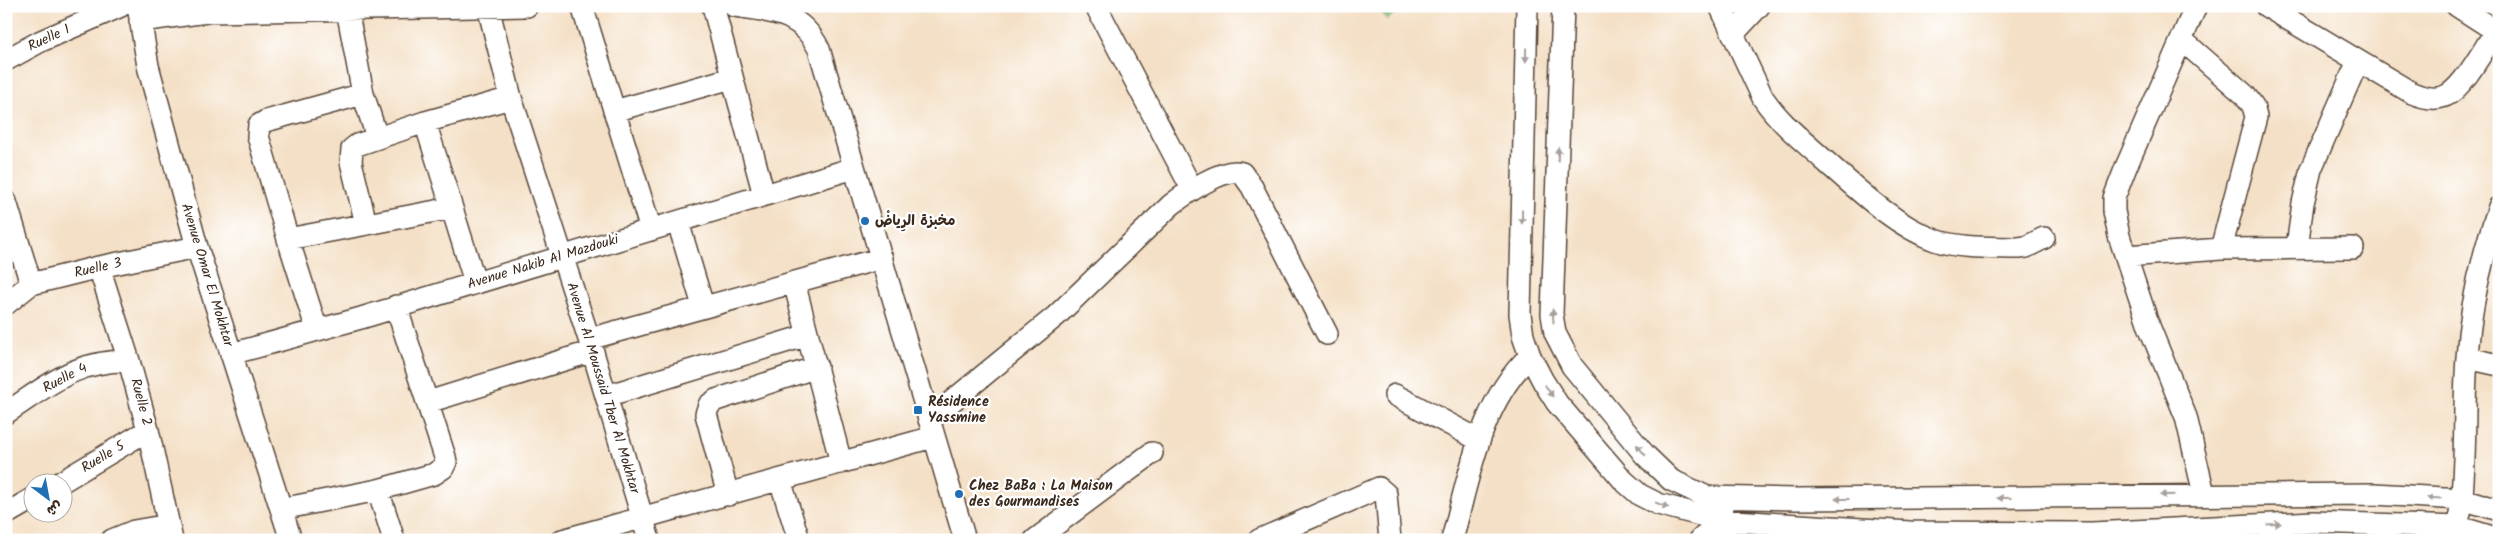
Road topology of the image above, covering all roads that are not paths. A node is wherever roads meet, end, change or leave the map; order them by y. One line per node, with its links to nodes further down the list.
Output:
1 (121, 6): 22 (street, Ruelle 1)
2 (528, 6): 14 (street)
3 (582, 6): 27 (street)
4 (712, 6): 24 (street)
5 (734, 6): 17 (street)
6 (1096, 6): 31 (street)
7 (1527, 6): 60 (street, one-way to 60)
8 (1563, 6): 79 (street, one-way to 8)
9 (1720, 6): 20 (street)
10 (1759, 6): 20 (street)
11 (2196, 6): 21 (street)
12 (2266, 6): 23 (street)
13 (2457, 6): 19 (street)
14 (477, 7): 16 (street); 26 (street, Avenue Al Moussaid Tber Al Mokhtar)
15 (207, 9): 16 (street); 18 (street)
16 (347, 9): 25 (street)
17 (780, 9): 30 (street)
18 (139, 14): 42 (street, Avenue Omar El Mokhtar)
19 (2497, 32): 23 (street)
20 (1733, 34): 39 (street)
21 (2182, 40): 44 (street); 45 (street)
22 (6, 60)
23 (2358, 62): 41 (street)
24 (732, 78): 27 (street); 32 (street)
25 (363, 94): 29 (street); 40 (street)
26 (511, 98): 28 (street); 46 (street, Avenue Al Moussaid Tber Al Mokhtar)
27 (614, 111): 38 (street)
28 (425, 122): 29 (street); 35 (street)
29 (377, 137): 37 (street)
30 (854, 168): 32 (street, Avenue Nakib Al Mazdouki); 47 (street)
31 (1192, 189): 56 (street); 69 (street)
32 (764, 195): 36 (street, Avenue Nakib Al Mazdouki)
33 (6, 202): 51 (street)
34 (2499, 207): 61 (street)
35 (452, 208): 37 (street); 49 (street)
36 (678, 222): 38 (street, Avenue Nakib Al Mazdouki); 54 (street)
37 (366, 224): 40 (street)
38 (651, 230): 46 (street, Avenue Nakib Al Mazdouki)
39 (2044, 238)
40 (288, 239): 55 (street)
41 (2297, 246): 43 (street); 44 (street)
42 (197, 247): 48 (street, Ruelle 3); 59 (street, Avenue Omar El Mokhtar)
43 (2353, 248)
44 (2221, 249): 45 (street)
45 (2126, 256): 77 (street)
46 (563, 257): 49 (street, Avenue Nakib Al Mazdouki); 58 (street, Avenue Al Moussaid Tber Al Mokhtar)
47 (882, 258): 50 (street); 69 (street)
48 (99, 267): 51 (street, Ruelle 3); 62 (street, Ruelle 2)
49 (475, 282): 53 (street, Avenue Nakib Al Mazdouki)
50 (794, 282): 54 (street); 57 (street)
51 (31, 284): 52 (street, Ruelle 3)
52 (6, 304)
53 (396, 306): 55 (street, Avenue Nakib Al Mazdouki); 67 (street)
54 (704, 306): 58 (street)
55 (317, 330): 59 (street, Avenue Nakib Al Mazdouki)
56 (1328, 334)
57 (808, 335): 64 (street); 66 (street)
58 (591, 345): 66 (street, Avenue Al Moussaid Tber Al Mokhtar); 67 (street)
59 (231, 354): 82 (street, Avenue Omar El Mokhtar)
60 (1530, 356): 71 (street); 88 (street, one-way to 88)
61 (2467, 358): 63 (street); 80 (street)
62 (130, 361): 68 (street, Ruelle 4); 70 (street, Ruelle 2)
63 (2499, 365)
64 (817, 367): 73 (street); 78 (street)
65 (1395, 395): 71 (street)
66 (606, 396): 85 (street, Avenue Al Moussaid Tber Al Mokhtar)
67 (428, 402): 76 (street)
68 (6, 414)
69 (931, 429): 73 (street); 98 (street)
70 (148, 430): 74 (street, Ruelle 5); 87 (street, Ruelle 2)
71 (1479, 440): 102 (street)
72 (1152, 453): 99 (street)
73 (842, 463): 75 (street)
74 (72, 476)
75 (780, 480): 78 (street); 97 (street)
76 (378, 490): 82 (street); 94 (street)
77 (2204, 494): 79 (street, one-way to 79); 80 (street, one-way to 77)
78 (728, 495): 85 (street)
79 (1725, 498): 88 (street)
80 (2462, 499): 83 (street); 86 (street)
81 (22, 505): 84 (street)
82 (281, 509): 93 (street, Avenue Omar El Mokhtar)
83 (2499, 510)
84 (6, 514)
85 (642, 519): 95 (street); 96 (street, Avenue Al Moussaid Tber Al Mokhtar)
86 (2459, 527): 90 (street, one-way to 86); 91 (street)
87 (171, 532): 92 (street)
88 (1715, 532): 89 (street)
89 (1914, 536): 90 (street)
90 (2094, 536)
91 (2499, 539)
92 (112, 540)
93 (291, 540)
94 (394, 540)
95 (562, 540)
96 (649, 540)
97 (799, 540)
98 (965, 540)
99 (1035, 540)
100 (1259, 540): 101 (street)
101 (1390, 540)
102 (1452, 540)

